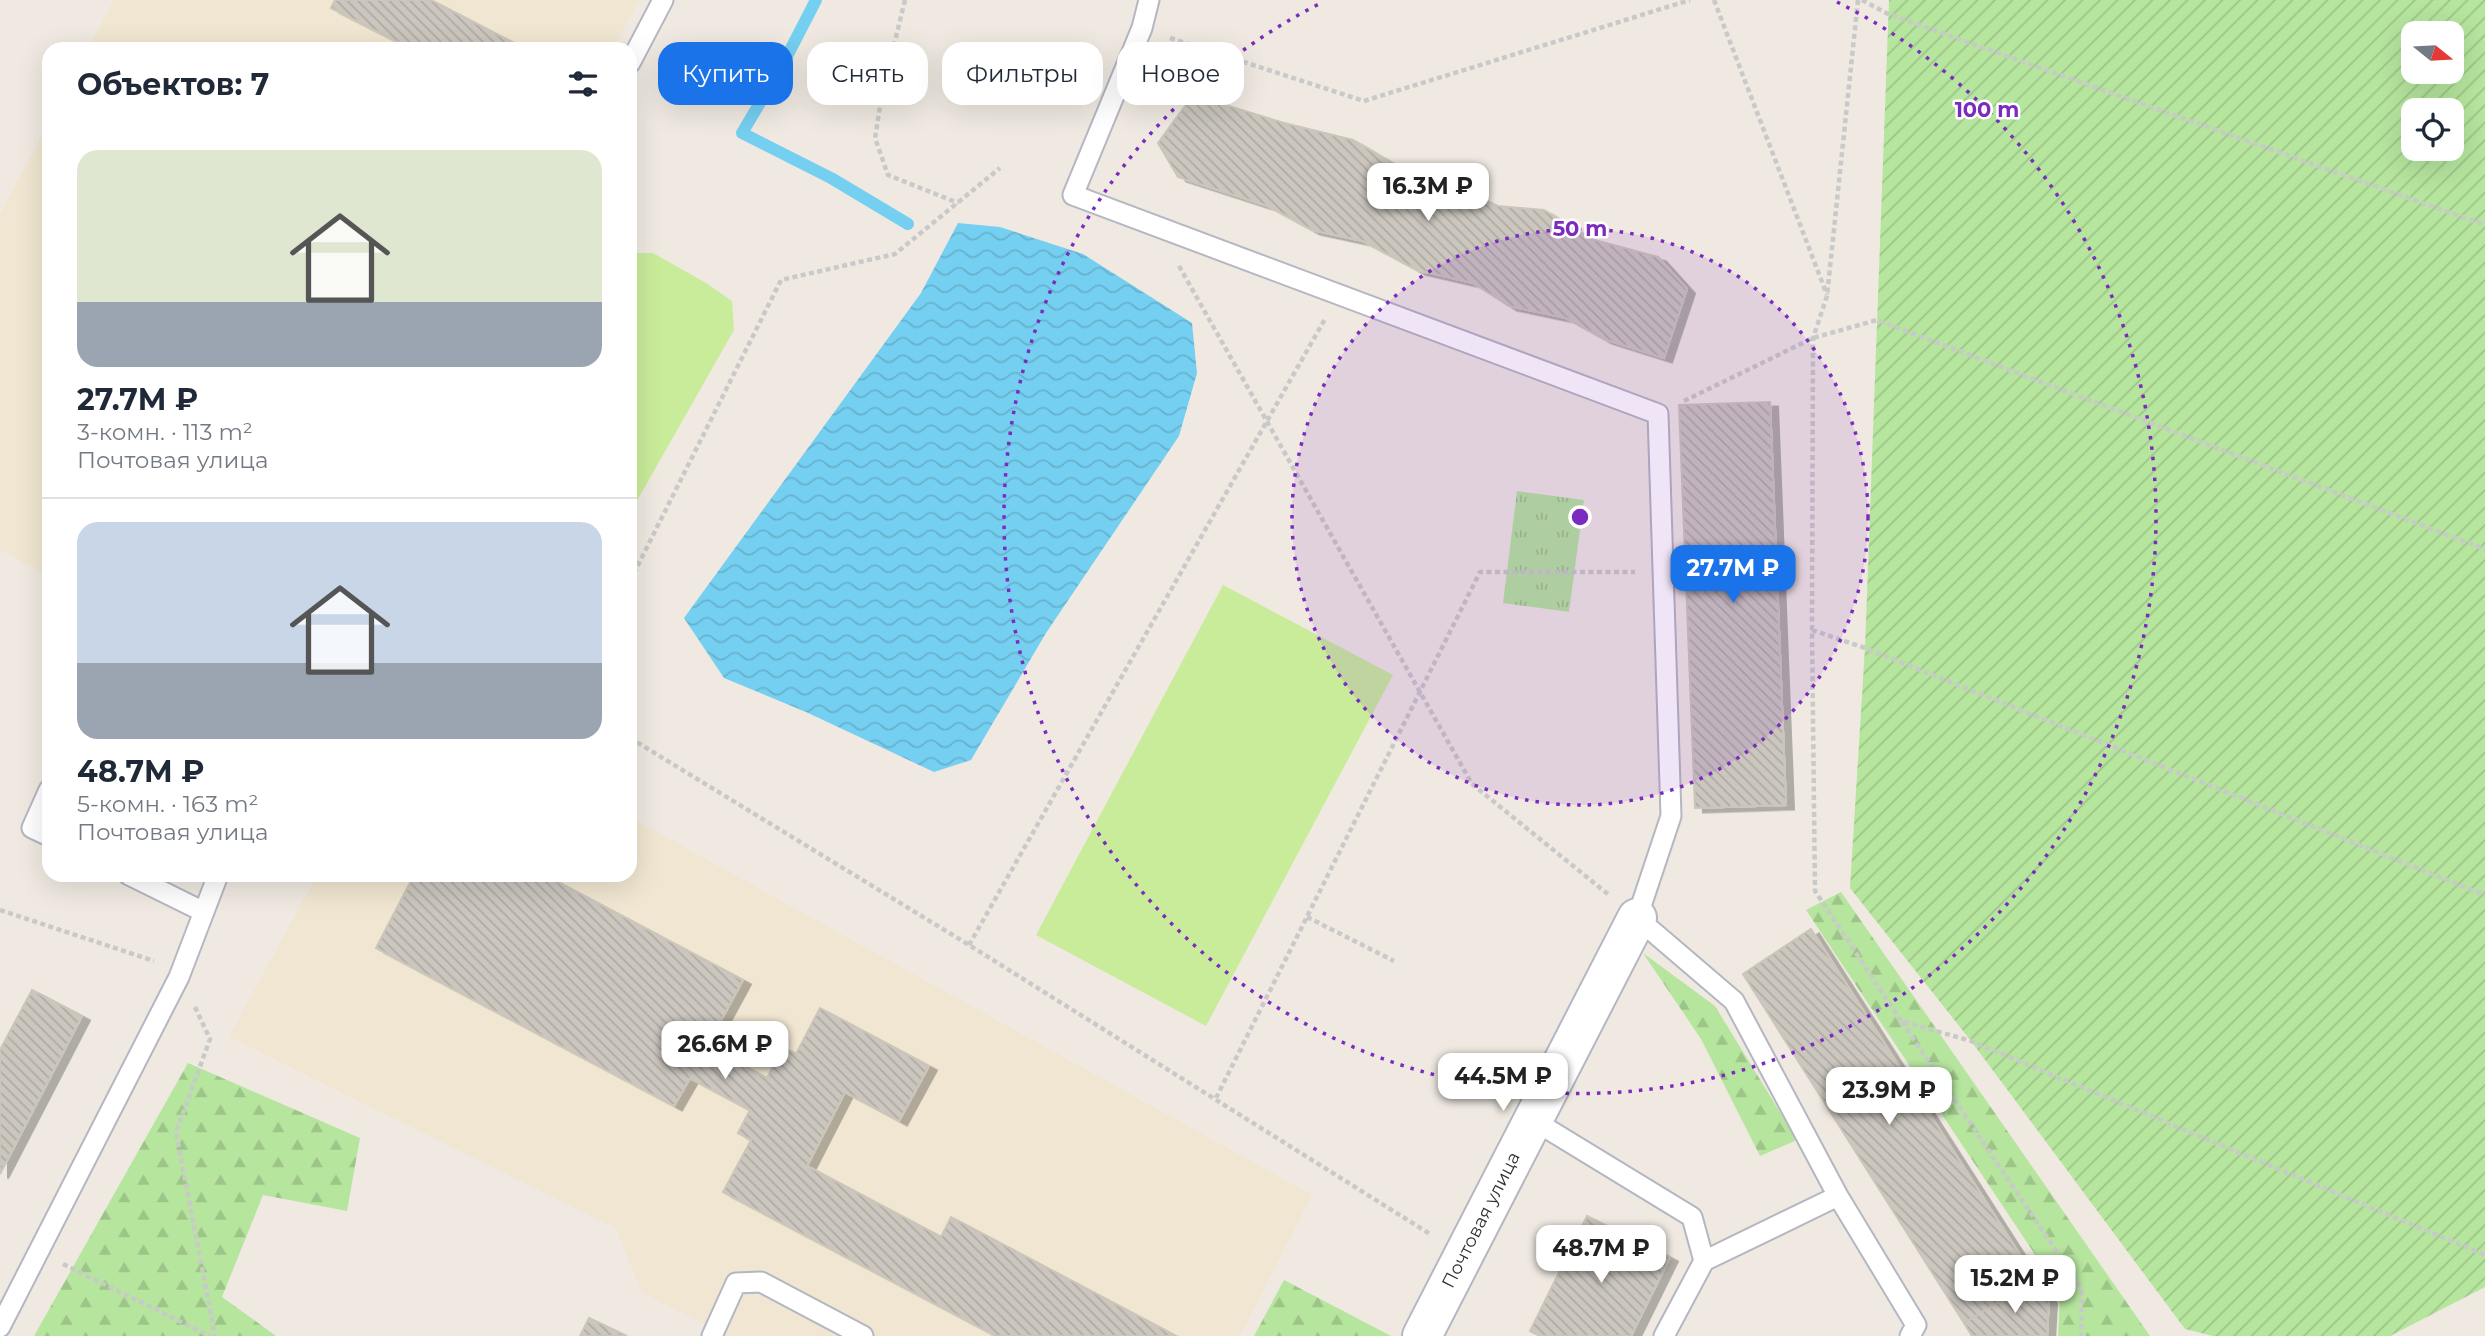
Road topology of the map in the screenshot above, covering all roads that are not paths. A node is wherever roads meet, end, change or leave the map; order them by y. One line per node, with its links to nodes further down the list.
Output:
1 (663, 0): 3 (lane)
2 (1149, 0): 9 (lane)
3 (637, 50)
4 (42, 806): 5 (lane)
5 (42, 833)
6 (143, 882): 8 (lane)
7 (215, 882): 8 (lane)
8 (204, 912): 13 (lane)
9 (1637, 918): 10 (street, Почтовая улица); 11 (lane)
10 (1533, 1120): 12 (lane); 16 (street, Почтовая улица)
11 (1838, 1196): 12 (lane); 18 (lane)
12 (1704, 1261): 17 (lane)
13 (0, 1327)
14 (712, 1336): 15 (lane)
15 (863, 1336)
16 (1422, 1336)
17 (1664, 1336)
18 (1910, 1336)

